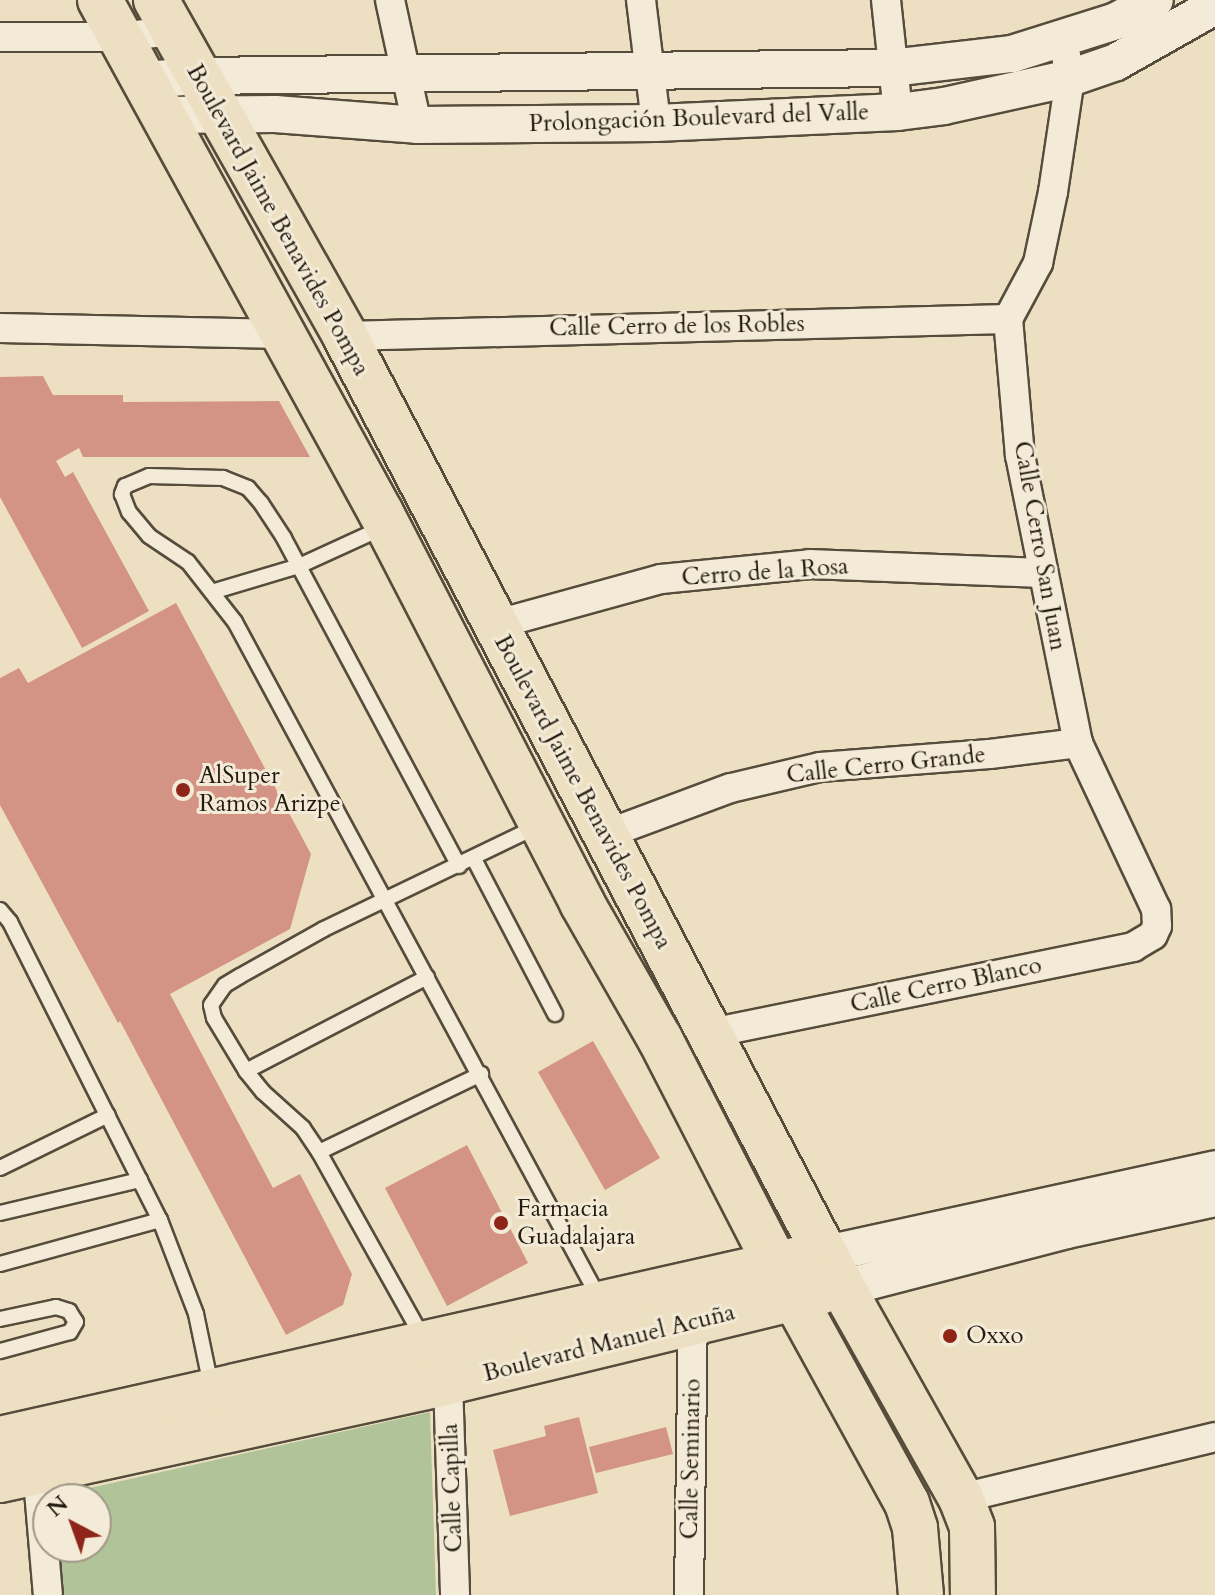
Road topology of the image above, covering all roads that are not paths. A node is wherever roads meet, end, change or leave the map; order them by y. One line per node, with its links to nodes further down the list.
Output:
1 (390, 0): 12 (street)
2 (641, 0): 11 (street)
3 (886, 0): 10 (street)
4 (1155, 0): 9 (street, Prolongación Boulevard del Valle)
5 (1210, 8): 13 (street, Prolongación Boulevard del Valle)
6 (164, 15): 7 (street); 14 (main road, Boulevard Jaime Benavides Pompa)
7 (110, 19): 8 (street); 15 (main road, Boulevard Jaime Benavides Pompa)
8 (0, 37)
9 (1063, 40): 10 (street, Prolongación Boulevard del Valle); 13 (street)
10 (891, 68): 11 (street, Prolongación Boulevard del Valle); 16 (street)
11 (650, 71): 12 (street, Prolongación Boulevard del Valle); 17 (street)
12 (409, 73): 14 (street, Prolongación Boulevard del Valle); 18 (street)
13 (1070, 78): 16 (street, Prolongación Boulevard del Valle); 19 (street)
14 (207, 94): 15 (street, Prolongación Boulevard del Valle); 18 (street, Prolongación Boulevard del Valle); 22 (main road, Boulevard Jaime Benavides Pompa)
15 (153, 98): 21 (main road, Boulevard Jaime Benavides Pompa)
16 (898, 112): 17 (street, Prolongación Boulevard del Valle)
17 (656, 123): 18 (street, Prolongación Boulevard del Valle)
18 (417, 125)
19 (1008, 319): 22 (street, Calle Cerro de los Robles); 26 (street, Calle Cerro San Juan)
20 (0, 328): 21 (street)
21 (283, 334): 24 (main road, Boulevard Jaime Benavides Pompa)
22 (345, 336): 23 (main road, Boulevard Jaime Benavides Pompa)
23 (385, 412): 24 (main road); 28 (main road, Boulevard Jaime Benavides Pompa)
24 (384, 520): 25 (lane); 29 (main road, Boulevard Jaime Benavides Pompa)
25 (299, 566): 27 (lane); 27 (lane); 34 (lane)
26 (1042, 573): 28 (street, Cerro de la Rosa); 30 (street, Calle Cerro San Juan)
27 (215, 591): 35 (lane)
28 (494, 625): 31 (main road, Boulevard Jaime Benavides Pompa)
29 (478, 707): 31 (main road); 32 (main road, Boulevard Jaime Benavides Pompa)
30 (1078, 743): 31 (street, Calle Cerro Grande); 36 (street, Calle Cerro San Juan)
31 (597, 816): 40 (main road, Boulevard Jaime Benavides Pompa)
32 (541, 825): 33 (lane); 53 (main road, Boulevard Jaime Benavides Pompa)
33 (474, 859): 34 (lane); 39 (lane)
34 (459, 866): 35 (lane)
35 (385, 901): 38 (lane); 41 (lane)
36 (1156, 909): 40 (street, Calle Cerro Blanco)
37 (0, 910): 43 (lane)
38 (427, 977): 41 (lane); 42 (lane)
39 (555, 1014)
40 (711, 1033): 52 (main road, Boulevard Jaime Benavides Pompa)
41 (246, 1071): 44 (lane)
42 (481, 1074): 44 (lane); 54 (lane)
43 (108, 1115): 45 (lane); 47 (lane)
44 (319, 1152): 57 (lane)
45 (0, 1168)
46 (1215, 1169): 52 (street, Boulevard Manuel Acuña)
47 (140, 1180): 49 (lane); 50 (lane)
48 (1215, 1198): 52 (street, Boulevard Manuel Acuña)
49 (0, 1213)
50 (160, 1220): 51 (lane); 60 (lane)
51 (0, 1264)
52 (834, 1271): 53 (main road, Boulevard Manuel Acuña); 63 (main road, Boulevard Jaime Benavides Pompa)
53 (785, 1280): 54 (main road, Boulevard Manuel Acuña); 56 (main road, Boulevard Manuel Acuña); 67 (main road, Boulevard Jaime Benavides Pompa)
54 (601, 1302): 57 (main road, Boulevard Manuel Acuña)
55 (0, 1319): 58 (lane)
56 (693, 1324): 59 (main road, Boulevard Manuel Acuña); 66 (street, Calle Seminario)
57 (425, 1342): 60 (main road, Boulevard Manuel Acuña)
58 (0, 1351)
59 (448, 1382): 60 (main road, Boulevard Manuel Acuña); 65 (street, Calle Capilla)
60 (214, 1411): 62 (main road, Boulevard Manuel Acuña)
61 (1215, 1437): 63 (street)
62 (18, 1455): 64 (street)
63 (961, 1498): 68 (main road, Boulevard Jaime Benavides Pompa)
64 (48, 1595)
65 (455, 1595)
66 (689, 1595)
67 (921, 1595)
68 (973, 1595)

